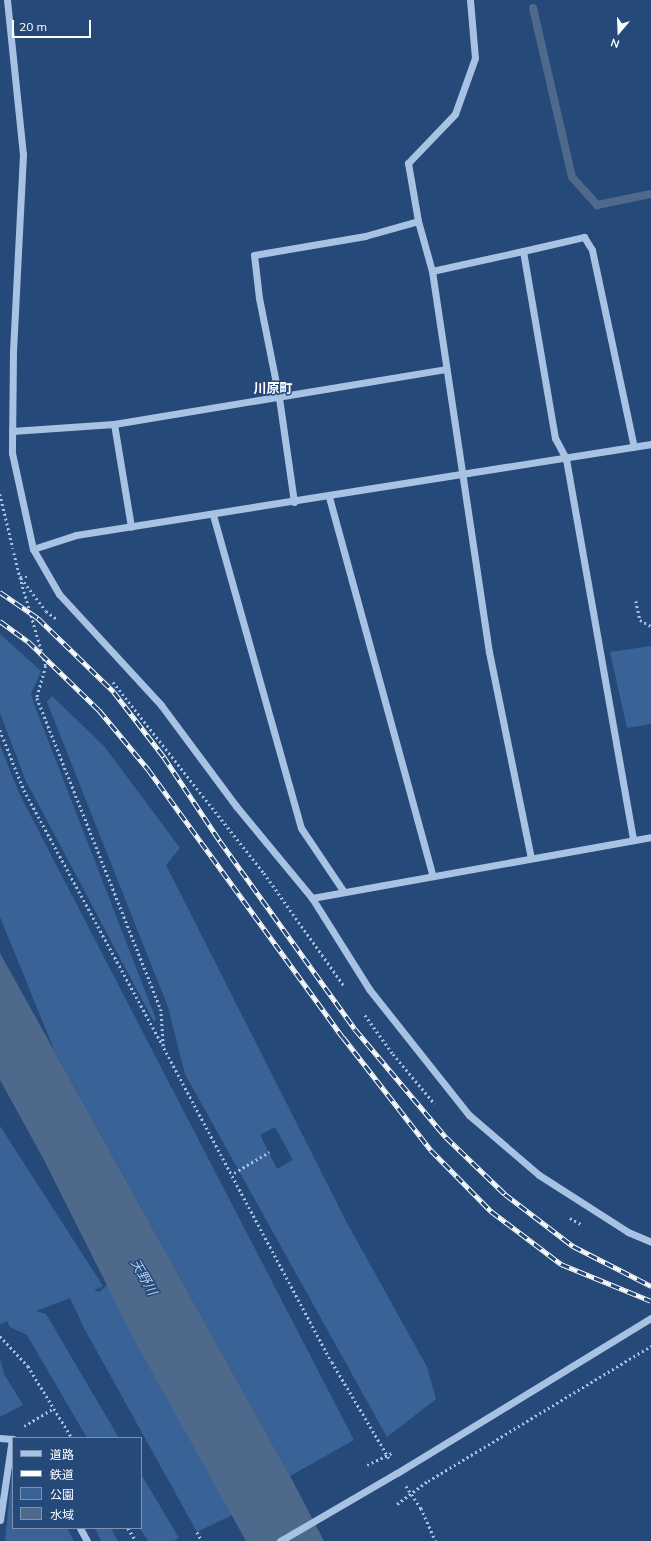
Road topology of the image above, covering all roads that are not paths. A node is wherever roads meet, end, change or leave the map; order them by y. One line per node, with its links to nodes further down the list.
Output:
1 (7, 0): 9 (street)
2 (470, 0): 3 (street)
3 (418, 221): 5 (street); 7 (street)
4 (523, 251): 5 (street); 11 (street); 12 (street)
5 (432, 271): 6 (street)
6 (445, 369): 7 (street); 13 (street)
7 (278, 398): 8 (street); 15 (street)
8 (114, 424): 9 (street); 17 (street)
9 (12, 431): 18 (street)
10 (651, 444): 11 (street)
11 (634, 447): 12 (street)
12 (566, 459): 13 (street); 20 (street)
13 (462, 473): 14 (street); 21 (street)
14 (329, 497): 15 (street); 22 (street)
15 (294, 502): 16 (street)
16 (214, 515): 17 (street); 23 (street)
17 (131, 526): 18 (street)
18 (33, 549): 24 (street)
19 (651, 837): 20 (street)
20 (633, 840): 21 (street)
21 (531, 858): 22 (street)
22 (433, 876): 23 (street)
23 (344, 892): 24 (street)
24 (312, 898): 25 (street)
25 (651, 1242)
26 (651, 1318): 31 (street)
27 (7, 1438): 28 (street)
28 (0, 1520)
29 (80, 1529): 30 (street)
30 (86, 1541)
31 (280, 1541)

